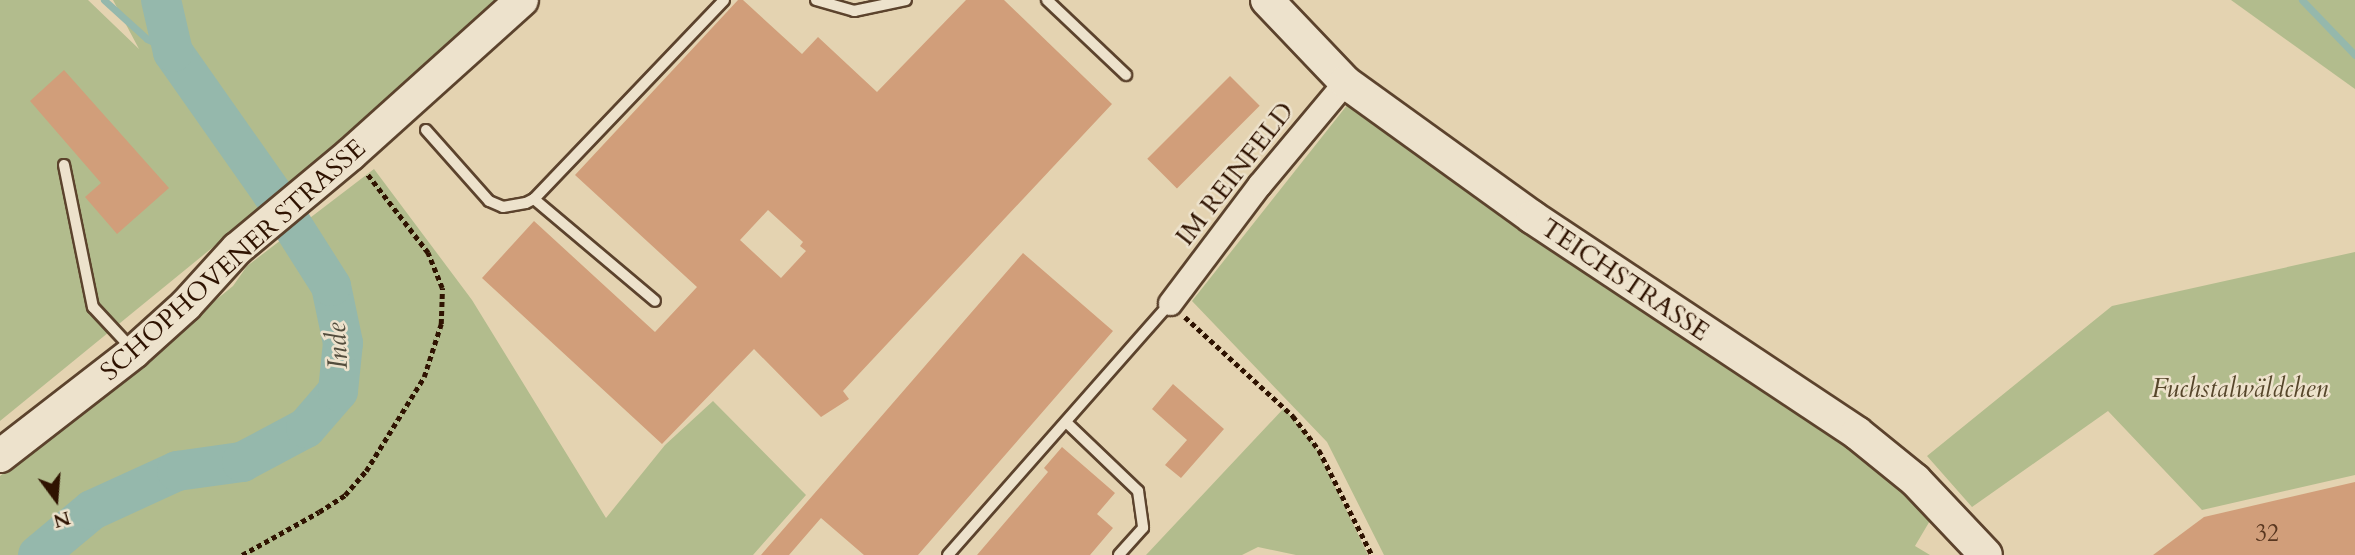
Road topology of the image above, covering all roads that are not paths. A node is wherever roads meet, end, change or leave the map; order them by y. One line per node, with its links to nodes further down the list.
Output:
1 (522, 0): 14 (main road, SCHOPHOVENER STRASSE)
2 (724, 0): 11 (lane)
3 (816, 0): 4 (lane)
4 (905, 0)
5 (1047, 0): 7 (lane)
6 (1267, 0): 8 (main road, TEICHSTRASSE)
7 (1126, 75)
8 (1345, 82): 13 (street, IM REINFELD); 19 (main road, TEICHSTRASSE)
9 (426, 130): 11 (lane)
10 (64, 165): 14 (lane)
11 (534, 199): 12 (lane)
12 (655, 301)
13 (1170, 303): 15 (lane)
14 (134, 352): 16 (main road, SCHOPHOVENER STRASSE)
15 (1066, 422): 17 (lane); 18 (lane)
16 (0, 456)
17 (948, 555)
18 (1119, 555)
19 (1986, 555)

